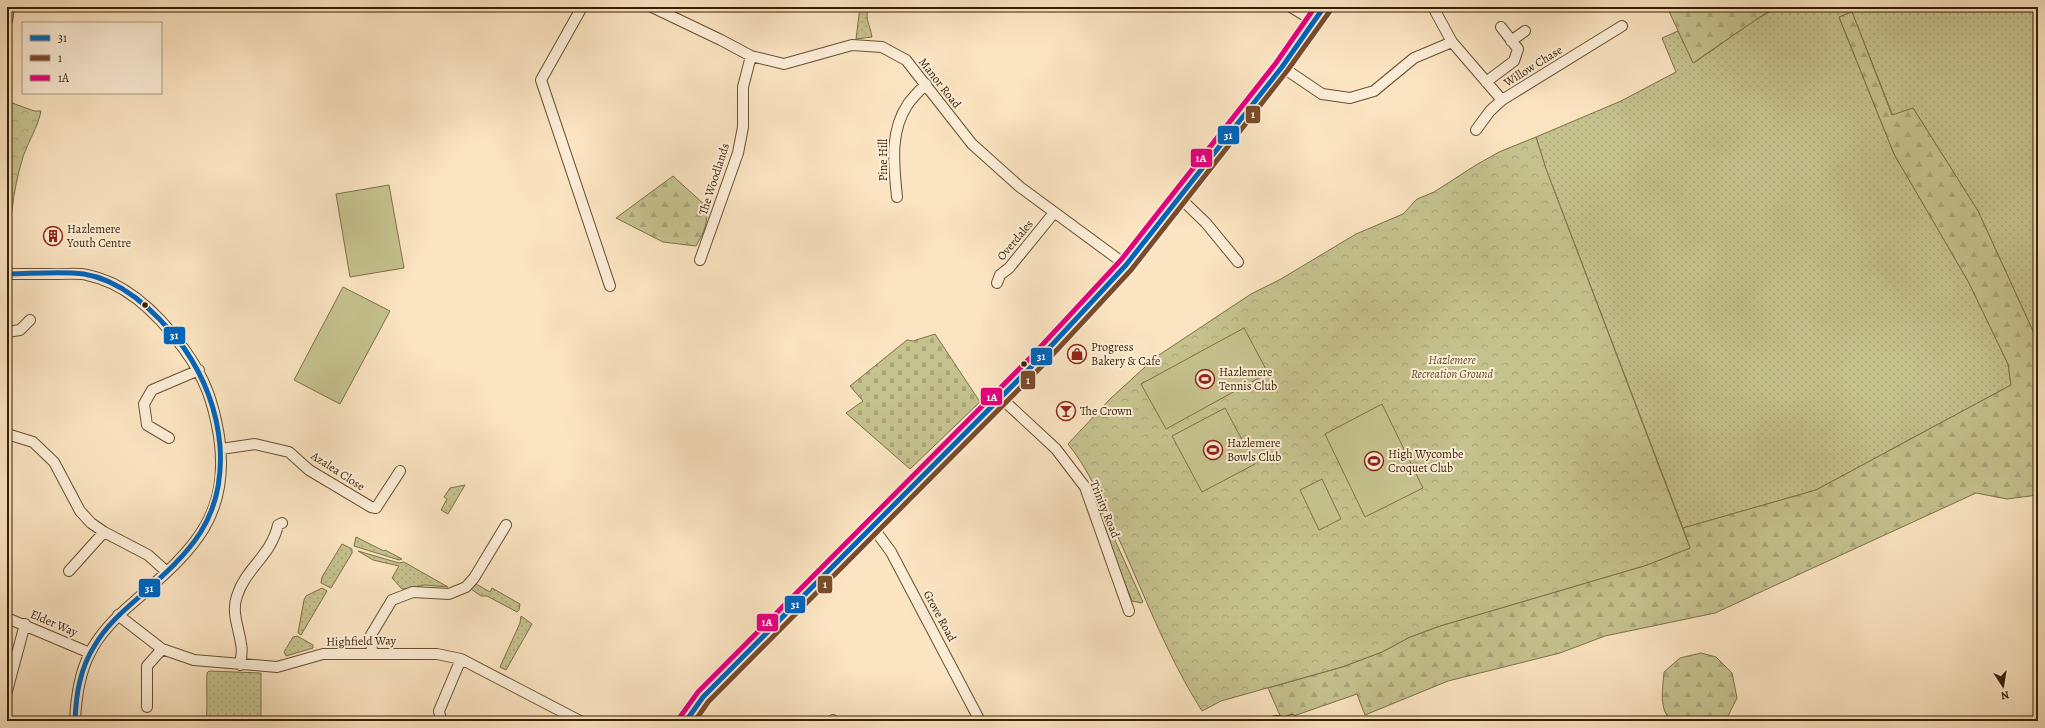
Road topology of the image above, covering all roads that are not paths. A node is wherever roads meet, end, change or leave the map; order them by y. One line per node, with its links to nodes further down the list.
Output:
1 (9, 7): 7 (street)
2 (582, 7): 28 (street)
3 (652, 7): 14 (street, Manor Road)
4 (1291, 7): 8 (street)
5 (1324, 7): 8 (main road)
6 (1433, 7): 13 (street, Willow Chase)
7 (7, 21)
8 (1314, 21): 15 (main road)
9 (1622, 26): 18 (street, Willow Chase)
10 (1501, 27): 12 (street)
11 (1525, 31): 12 (street)
12 (1511, 41): 16 (street)
13 (1452, 42): 15 (street); 16 (street, Willow Chase)
14 (751, 56): 17 (street, Manor Road); 23 (street, The Woodlands)
15 (1282, 67): 21 (main road)
16 (1486, 82): 18 (street, Willow Chase)
17 (926, 84): 20 (street, Pine Hill); 22 (street, Manor Road)
18 (1502, 100): 19 (street)
19 (1476, 130)
20 (897, 197)
21 (1180, 198): 24 (street); 25 (main road)
22 (1053, 214): 25 (street, Manor Road); 27 (street, Overdales)
23 (700, 260)
24 (1238, 262)
25 (1126, 264): 32 (main road)
26 (7, 274): 31 (street)
27 (997, 283)
28 (610, 286)
29 (30, 320): 30 (street)
30 (7, 332)
31 (199, 370): 34 (street); 35 (street)
32 (1000, 397): 39 (main road); 43 (street, Trinity Road)
33 (7, 434): 40 (street)
34 (169, 438)
35 (220, 449): 36 (street, Azalea Close); 42 (street)
36 (400, 471)
37 (282, 523): 51 (street)
38 (506, 525): 49 (street)
39 (872, 526): 57 (main road); 58 (street, Grove Road)
40 (104, 532): 41 (street); 42 (street)
41 (69, 571)
42 (167, 572): 44 (street)
43 (1129, 610)
44 (118, 616): 47 (street, Highfield Way); 48 (street)
45 (7, 618): 46 (street, Elder Way)
46 (25, 624): 48 (street, Elder Way); 52 (street)
47 (162, 649): 51 (street, Highfield Way); 53 (street)
48 (90, 653): 54 (street)
49 (372, 653): 50 (street, Highfield Way); 51 (street, Highfield Way)
50 (461, 659): 55 (street); 56 (street, Highfield Way)
51 (240, 665)
52 (7, 691)
53 (147, 707)
54 (75, 721)
55 (441, 721)
56 (580, 721)
57 (686, 721)
58 (980, 721)
59 (1275, 721): 60 (street)
60 (1279, 721)

